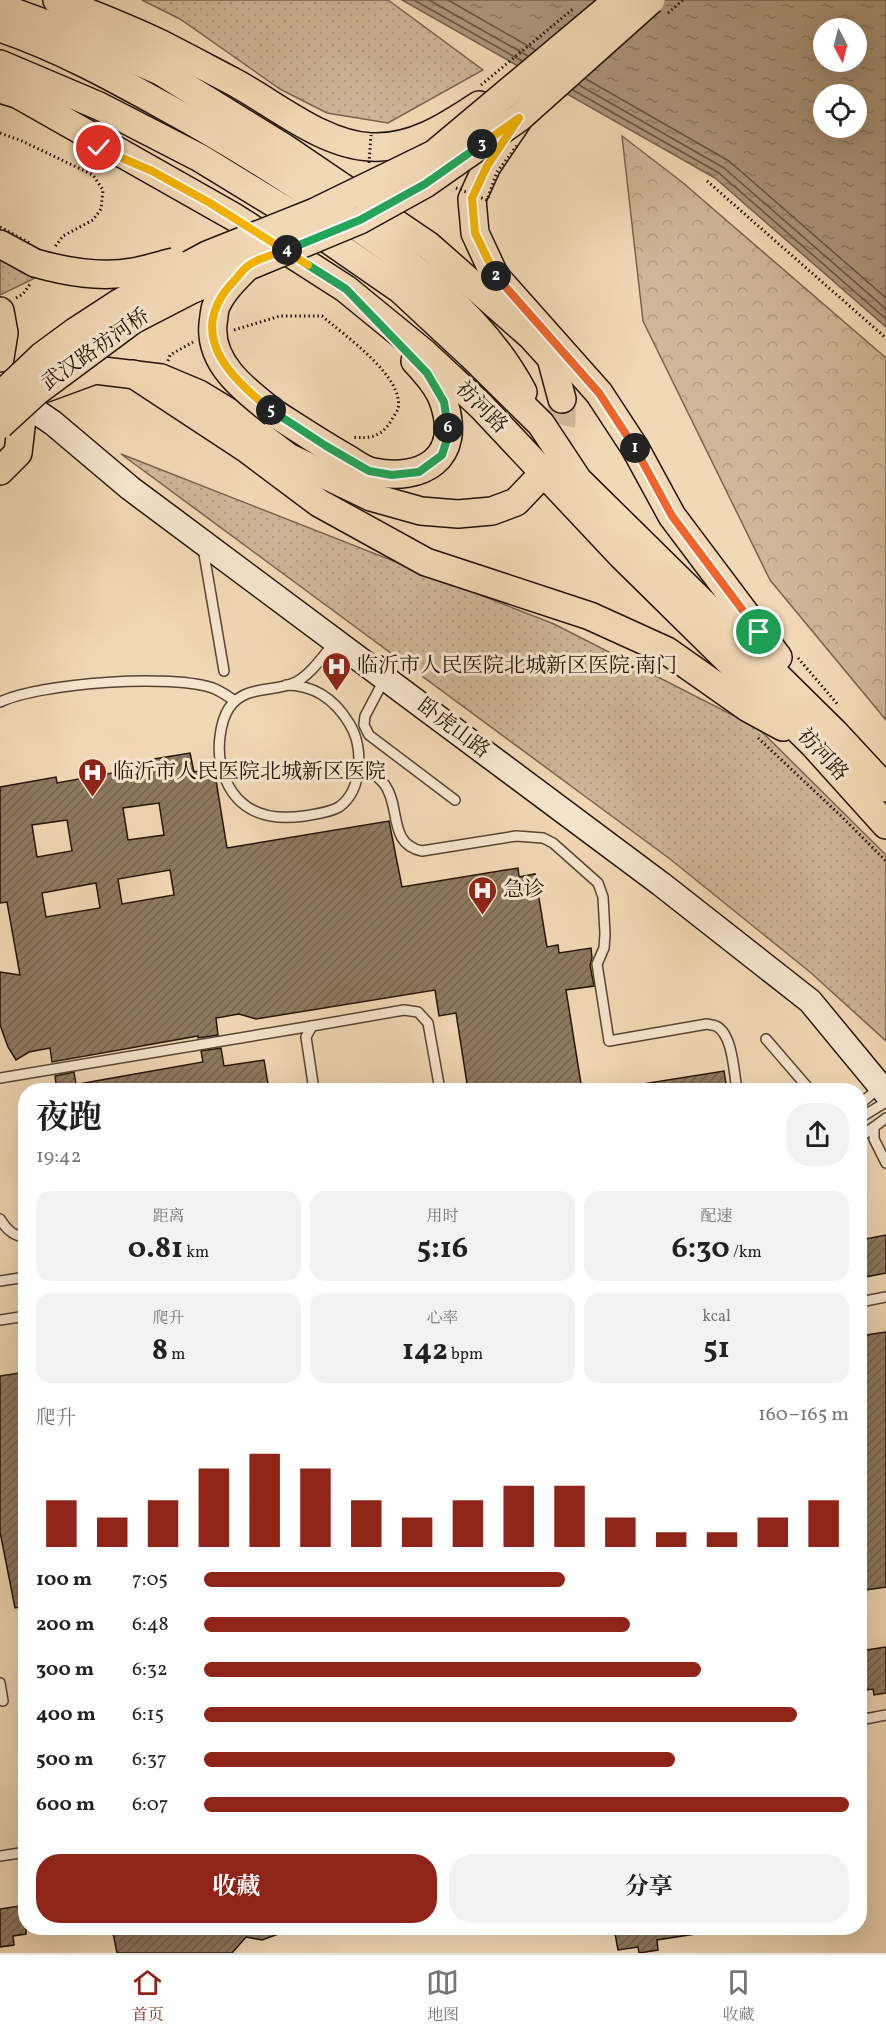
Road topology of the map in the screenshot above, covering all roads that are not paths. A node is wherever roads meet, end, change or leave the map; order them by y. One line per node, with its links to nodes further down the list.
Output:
1 (57, 0): 5 (main road, bridge)
2 (618, 0): 5 (main road, 武汉路祊河桥, bridge)
3 (651, 0): 10 (main road, 武汉路祊河桥, bridge)
4 (0, 7): 21 (main road)
5 (580, 18): 13 (main road, 武汉路祊河桥, bridge)
6 (0, 28): 22 (main road)
7 (0, 63): 22 (main road, 祊河路)
8 (0, 88): 11 (main road, 祊河路)
9 (0, 106): 11 (main road)
10 (519, 118): 14 (main road, 武汉路祊河桥, bridge); 33 (main road, bridge)
11 (152, 171): 15 (main road, 祊河路)
12 (0, 244): 13 (main road, bridge)
13 (207, 255): 20 (main road, 武汉路祊河桥, bridge)
14 (249, 265): 15 (main road, bridge); 20 (main road, 武汉路祊河桥, bridge)
15 (346, 289): 33 (main road, 祊河路)
16 (4, 307): 17 (main road)
17 (0, 358)
18 (133, 374): 20 (main road, bridge); 25 (main road); 33 (main road)
19 (0, 386): 20 (street, 卧虎山路)
20 (15, 399): 23 (main road, 武汉路祊河桥, bridge); 24 (main road); 26 (street, 卧虎山路)
21 (562, 399)
22 (541, 424): 33 (main road, 祊河路)
23 (0, 425)
24 (0, 471)
25 (537, 481)
26 (201, 540): 27 (street, 卧虎山路); 28 (lane)
27 (336, 641): 29 (street, 卧虎山路); 30 (lane)
28 (224, 671)
29 (386, 678): 36 (lane); 45 (street, 卧虎山路)
30 (286, 685): 31 (lane); 34 (lane)
31 (235, 700): 32 (lane); 34 (lane)
32 (0, 702)
33 (824, 738): 35 (main road, 祊河路); 37 (main road, 祊河路)
34 (359, 762): 43 (lane)
35 (886, 788)
36 (455, 800)
37 (886, 825)
38 (312, 1026): 40 (lane); 41 (lane); 42 (lane)
39 (766, 1039): 44 (lane)
40 (0, 1077)
41 (313, 1083)
42 (439, 1083)
43 (736, 1083)
44 (804, 1083)
45 (884, 1094): 46 (lane); 47 (lane)
46 (867, 1101)
47 (867, 1111)
48 (886, 1118): 49 (lane)
49 (874, 1127): 50 (lane); 51 (lane)
50 (867, 1132)
51 (886, 1163)
52 (0, 1219): 53 (lane)
53 (18, 1237)
54 (18, 1278): 55 (lane)
55 (0, 1281)
56 (886, 1297): 57 (lane)
57 (867, 1301)
58 (18, 1317): 59 (lane)
59 (0, 1320)
60 (0, 1683): 61 (lane)
61 (3, 1701)
62 (886, 1715): 63 (lane)
63 (867, 1719)
64 (18, 1853): 65 (lane)
65 (0, 1856)

